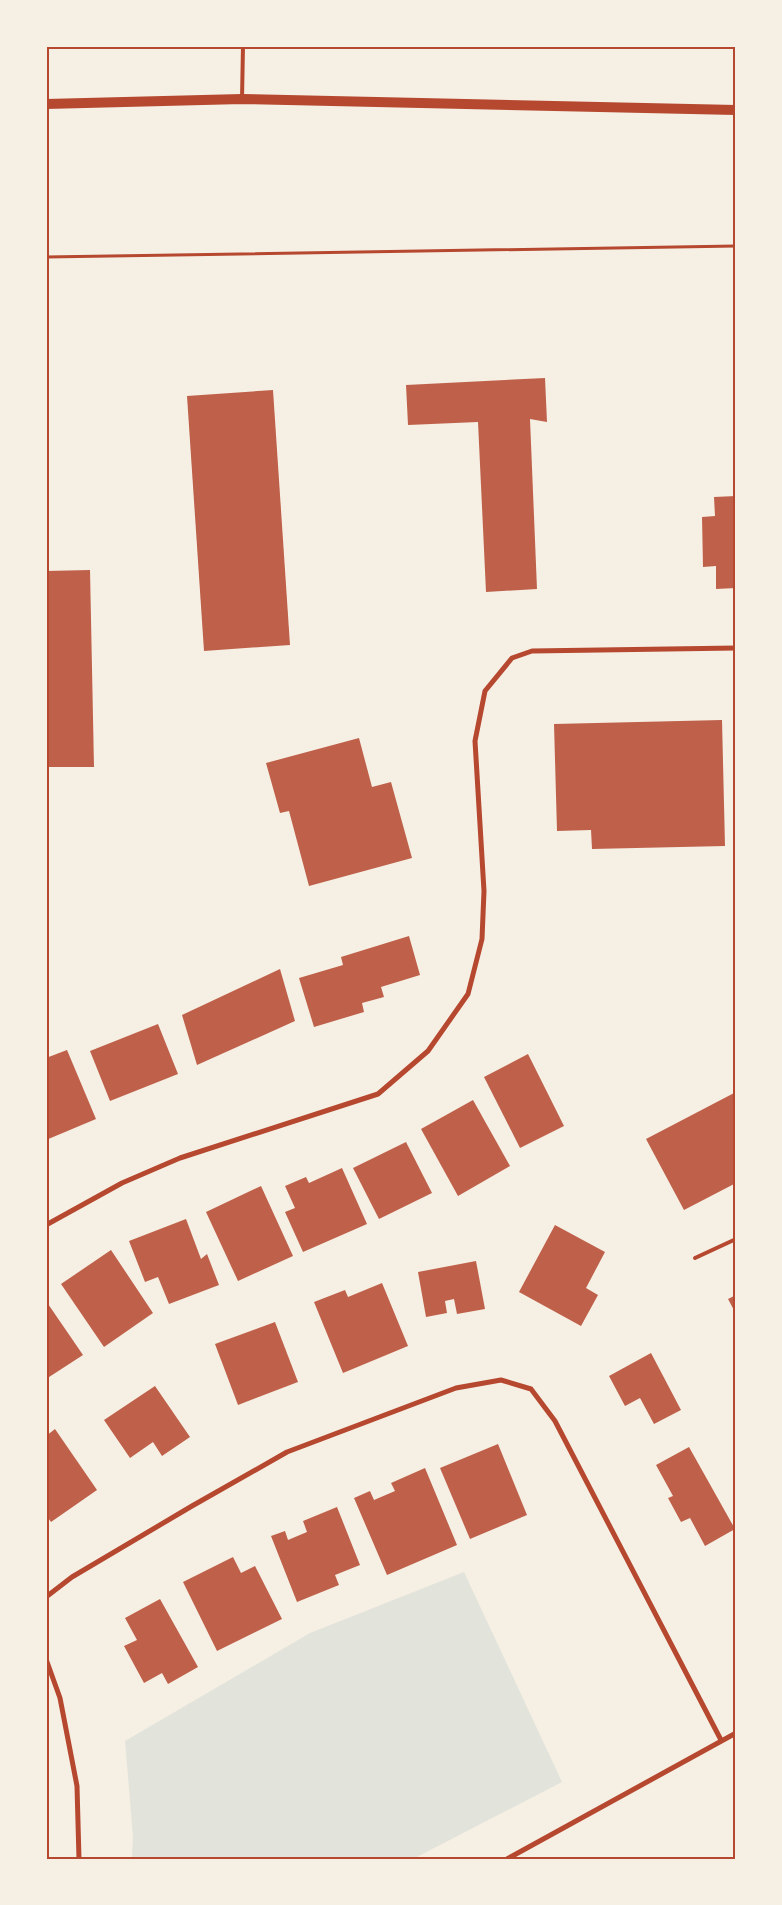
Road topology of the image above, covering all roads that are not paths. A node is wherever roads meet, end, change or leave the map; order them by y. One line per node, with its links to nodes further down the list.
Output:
1 (243, 46): 2 (lane)
2 (242, 100): 3 (main road); 4 (main road)
3 (46, 104)
4 (736, 110)
5 (736, 648): 6 (street)
6 (46, 1225)
7 (736, 1238): 8 (lane)
8 (695, 1258)
9 (46, 1597): 12 (street)
10 (46, 1660): 13 (street)
11 (736, 1733): 12 (street)
12 (721, 1740): 14 (street)
13 (79, 1859)
14 (507, 1859)

